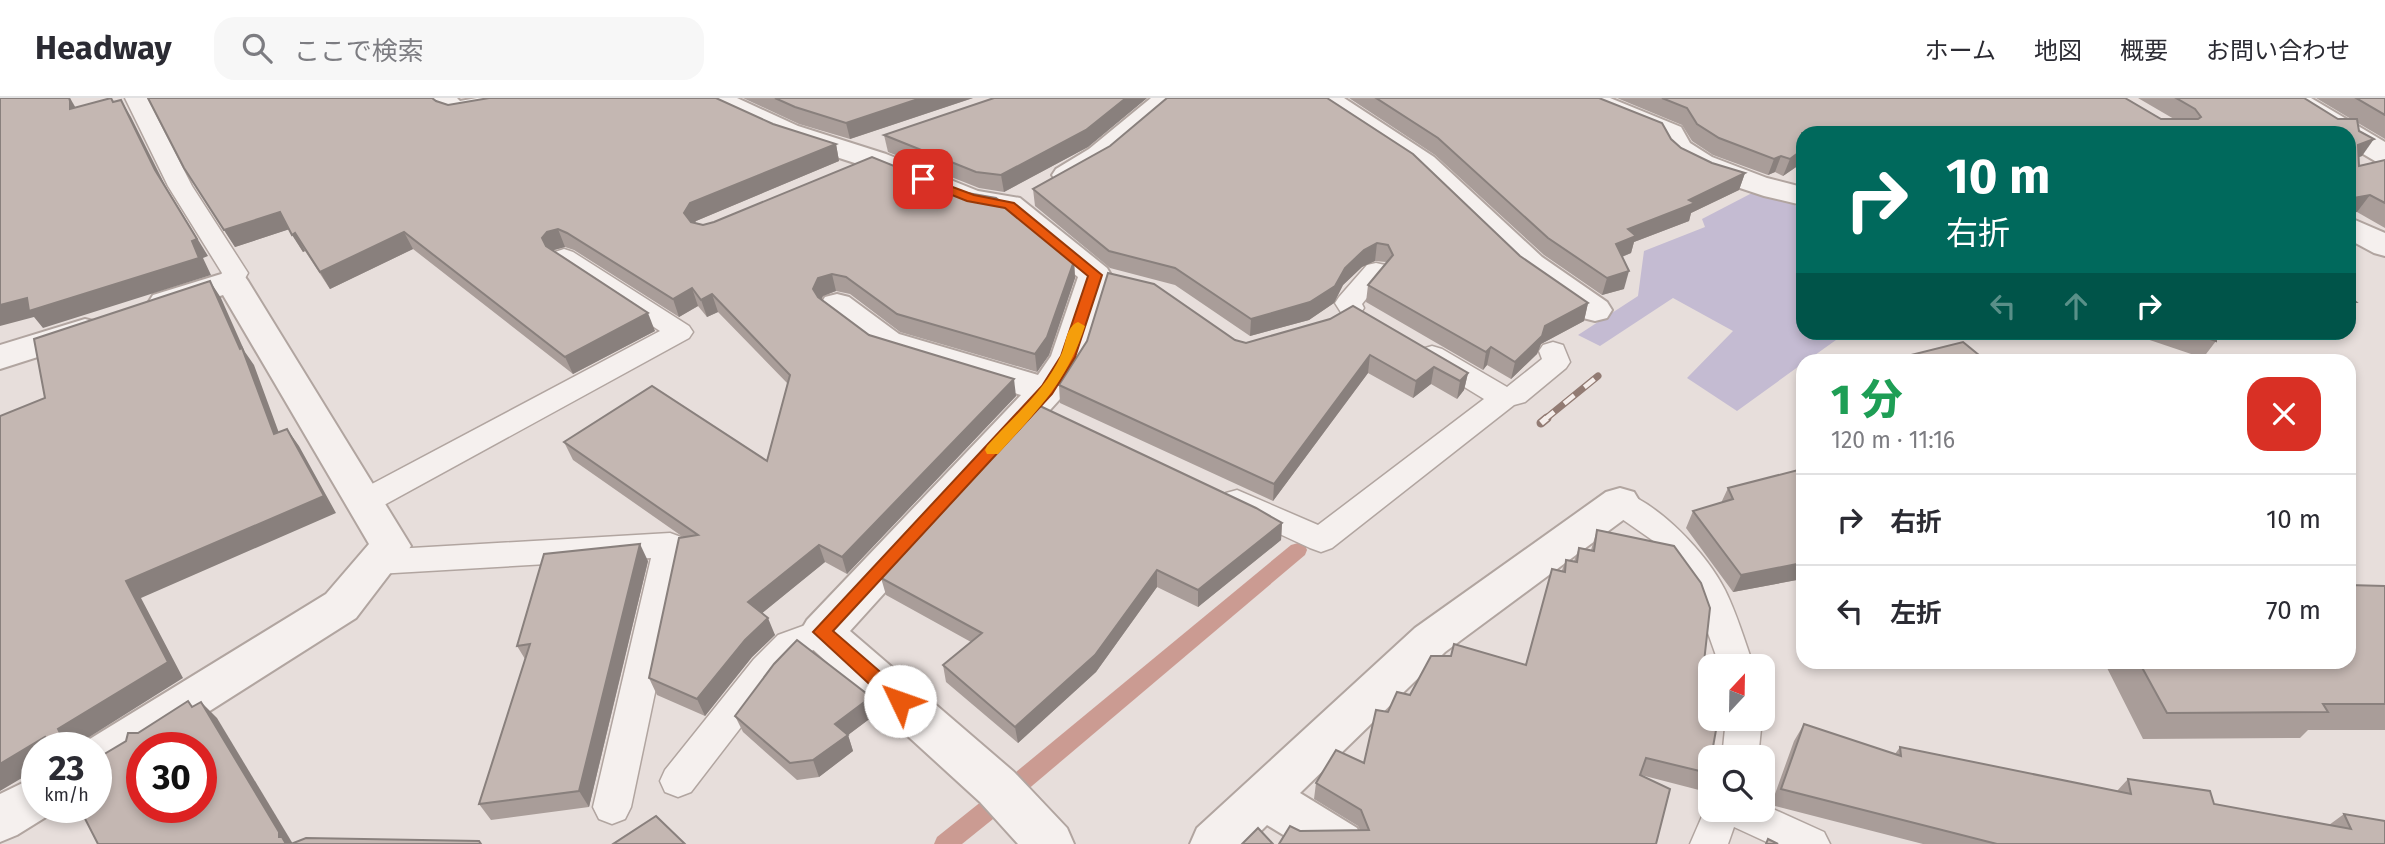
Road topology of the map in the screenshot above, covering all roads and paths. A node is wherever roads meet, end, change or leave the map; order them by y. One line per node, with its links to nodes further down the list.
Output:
1 (136, 98): 18 (lane)
2 (439, 98): 3 (street)
3 (530, 98)
4 (714, 98): 12 (street)
5 (1168, 98): 12 (street)
6 (1325, 98): 20 (street)
7 (1586, 98): 13 (street)
8 (2291, 98): 9 (street)
9 (2329, 126)
10 (2356, 146): 11 (street)
11 (2377, 162)
12 (1029, 195): 26 (street)
13 (1796, 195)
14 (2356, 230): 15 (street)
15 (2385, 246)
16 (564, 257): 28 (lane)
17 (1376, 271): 21 (lane)
18 (231, 281): 24 (street); 28 (street)
19 (837, 305): 26 (street)
20 (1595, 310)
21 (1375, 322)
22 (1410, 342): 25 (lane)
23 (1553, 351): 25 (lane)
24 (0, 357)
25 (1504, 398): 27 (lane)
26 (1047, 404): 31 (street)
27 (1209, 488)
28 (364, 502): 30 (street)
29 (1620, 502): 32 (lane); 35 (street)
30 (377, 562): 33 (street); 37 (lane)
31 (822, 632): 34 (lane); 41 (street)
32 (1732, 654)
33 (112, 749)
34 (678, 781)
35 (1264, 797): 42 (street); 43 (street)
36 (21, 807): 38 (street)
37 (612, 807)
38 (0, 820)
39 (1717, 822): 44 (lane)
40 (1763, 822): 45 (lane)
41 (1050, 844)
42 (1214, 844)
43 (1340, 844)
44 (1709, 844)
45 (1811, 844)

